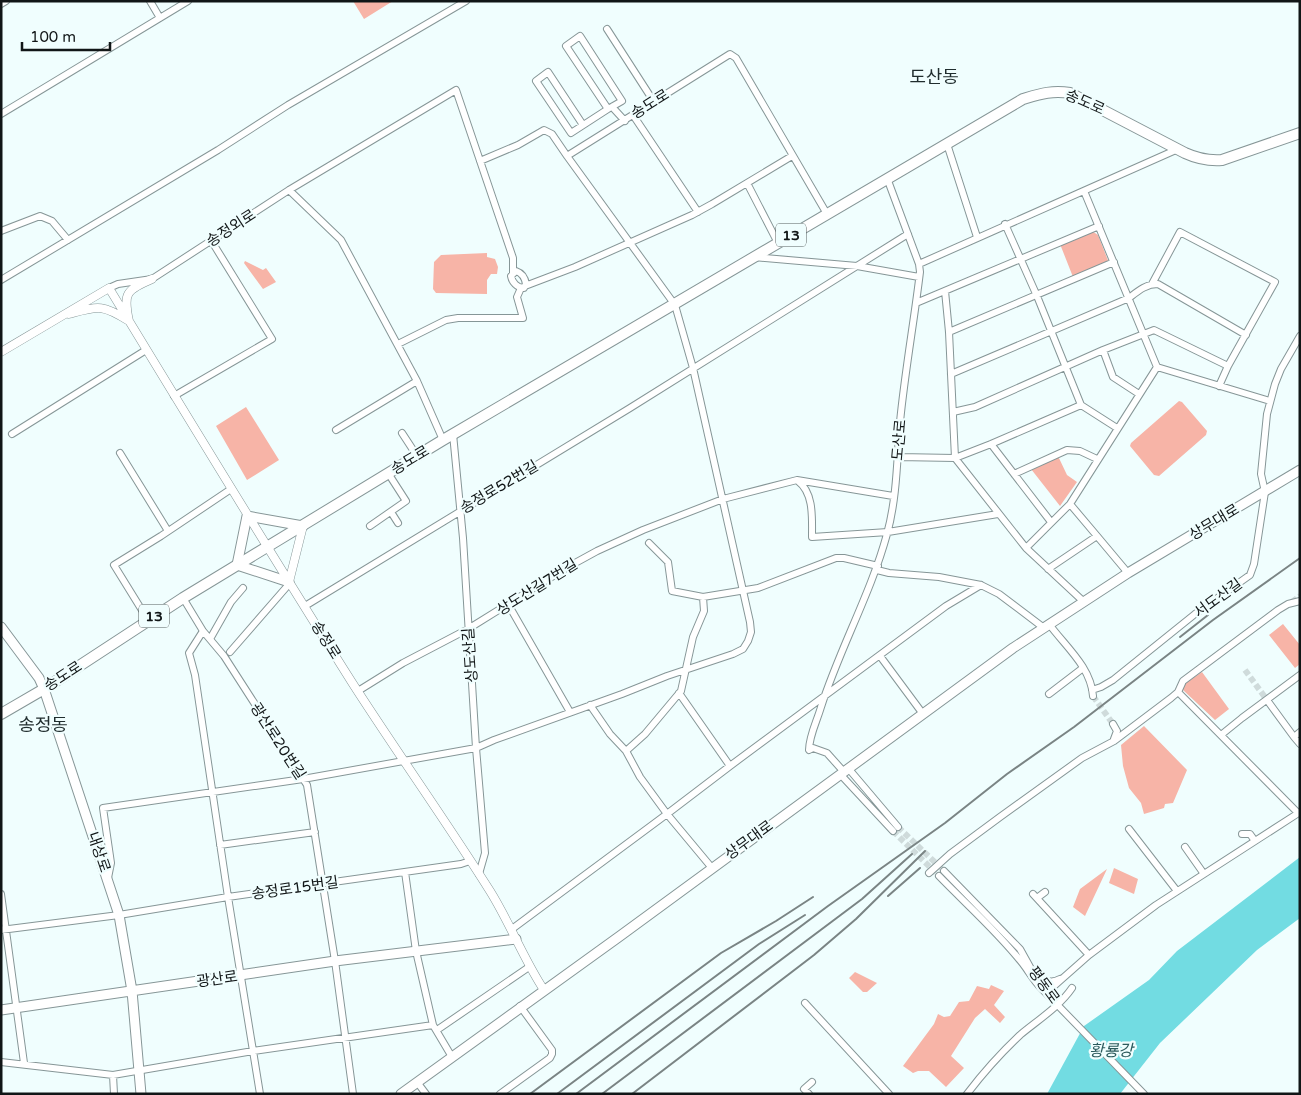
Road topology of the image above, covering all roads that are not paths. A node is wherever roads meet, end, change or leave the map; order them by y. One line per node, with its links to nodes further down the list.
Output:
1 (6, 1): 5 (street)
2 (150, 1): 6 (street)
3 (188, 1): 6 (street)
4 (466, 1): 31 (street)
5 (1, 4)
6 (160, 18): 10 (street)
7 (607, 29): 8 (street)
8 (654, 102): 11 (street, 송도로); 18 (street, 송도로)
9 (611, 108): 9 (street); 12 (street); 13 (street)
10 (1, 114)
11 (633, 116): 12 (street, 송도로); 24 (street)
12 (625, 121): 17 (street, 송도로)
13 (583, 125): 13 (street)
14 (1300, 133): 16 (main road, 송도로 / 13)
15 (947, 144): 16 (main road, 송도로 / 13); 20 (main road, 송도로 / 13); 30 (street)
16 (1178, 149): 23 (street)
17 (567, 156): 19 (street); 33 (street)
18 (792, 156): 21 (street); 25 (street, 송도로)
19 (480, 161): 22 (street, 송정외로); 40 (street)
20 (887, 178): 25 (main road, 송도로 / 13); 29 (street, 도산로)
21 (747, 183): 24 (street); 32 (street)
22 (289, 190): 42 (street, 송정외로); 59 (street)
23 (1084, 191): 26 (street); 27 (street)
24 (698, 212): 33 (street)
25 (827, 214): 32 (main road, 송도로 / 13)
26 (1006, 224): 30 (street); 36 (street)
27 (1098, 226): 36 (street); 37 (street)
28 (1, 231): 31 (street)
29 (908, 234): 38 (street, 도산로); 39 (street, 송정로52번길)
30 (977, 237): 38 (street)
31 (68, 240): 43 (street)
32 (778, 242): 35 (main road, 송도로 / 13)
33 (630, 243): 45 (street); 51 (street)
34 (214, 245): 71 (street)
35 (753, 257): 39 (street); 51 (main road, 송도로 / 13)
36 (1020, 258): 47 (street); 48 (street)
37 (1114, 262): 48 (street); 49 (street)
38 (919, 264): 41 (street, 도산로)
39 (856, 266): 41 (street); 66 (street, 송정로52번길)
40 (513, 273): 45 (street); 45 (street)
41 (919, 277): 50 (street, 도산로)
42 (152, 279): 46 (street, 송정외로); 53 (street)
43 (1, 280)
44 (1152, 284): 49 (street); 57 (street); 57 (street)
45 (523, 287): 59 (street)
46 (109, 288): 52 (street, 송정외로); 53 (street, 송정로)
47 (945, 291): 50 (street); 54 (street)
48 (1037, 296): 54 (street); 55 (street)
49 (1129, 298): 55 (street); 56 (street)
50 (916, 303): 84 (street, 도산로)
51 (676, 305): 66 (street); 79 (main road, 송도로 / 13)
52 (60, 317): 53 (street); 62 (street, 송정외로)
53 (129, 321): 60 (street, 송정로)
54 (949, 332): 67 (street)
55 (1052, 332): 63 (street); 67 (street)
56 (1143, 334): 61 (street); 64 (street); 65 (street)
57 (1246, 335): 64 (street)
58 (1300, 336): 72 (street, 서도산길)
59 (398, 344): 68 (street)
60 (146, 350): 71 (street, 송정로); 78 (street)
61 (1103, 350): 63 (street); 70 (street)
62 (1, 352)
63 (1066, 366): 73 (street); 74 (street)
64 (1228, 366): 69 (street)
65 (1157, 367): 69 (street); 70 (street)
66 (693, 368): 94 (street); 96 (street, 송정로52번길)
67 (950, 374): 74 (street)
68 (417, 381): 76 (street); 80 (street)
69 (1219, 386): 72 (street)
70 (1139, 394): 75 (street)
71 (174, 396): 91 (street, 송정로)
72 (1270, 401): 92 (street, 서도산길)
73 (1081, 406): 75 (street); 81 (street)
74 (953, 412): 85 (street)
75 (1117, 428): 86 (street)
76 (336, 430)
77 (402, 433): 83 (street)
78 (12, 434)
79 (453, 434): 80 (main road, 송도로 / 13); 96 (street, 상도산길)
80 (443, 440): 83 (main road, 송도로 / 13)
81 (991, 444): 85 (street); 89 (street)
82 (120, 453): 104 (street)
83 (417, 456): 88 (main road, 송도로 / 13)
84 (898, 457): 85 (street); 93 (street, 도산로)
85 (955, 458): 98 (street)
86 (1097, 459): 89 (street); 95 (street)
87 (1300, 470): 92 (main road, 상무대로)
88 (388, 473): 97 (street); 102 (main road, 송도로 / 13)
89 (1014, 474): 100 (street)
90 (797, 480): 93 (street); 94 (street, 상도산길7번길); 105 (street)
91 (231, 489): 99 (street, 송정로); 104 (street)
92 (1264, 492): 113 (main road, 상무대로); 132 (street, 서도산길)
93 (893, 496): 105 (street, 도산로)
94 (723, 499): 117 (street); 122 (street, 상도산길7번길)
95 (1070, 504): 100 (street); 106 (street)
96 (460, 510): 123 (street, 송정로52번길); 127 (street, 상도산길)
97 (391, 512): 101 (street); 103 (street)
98 (998, 514): 105 (street); 109 (street)
99 (247, 516): 102 (main road); 108 (street, 송정로); 110 (main road)
100 (1051, 522): 109 (street)
101 (398, 523)
102 (303, 526): 108 (main road, 송도로 / 13); 114 (street)
103 (370, 526)
104 (168, 531): 124 (street)
105 (888, 532): 111 (street, 도산로)
106 (1097, 536): 112 (street); 113 (street)
107 (649, 543): 118 (street)
108 (267, 548): 110 (main road, 송도로 / 13); 114 (street, 송정로)
109 (1026, 548): 112 (street)
110 (237, 565): 114 (main road); 119 (main road, 송도로 / 13)
111 (877, 568): 115 (street); 117 (street); 140 (street, 도산로)
112 (1048, 569): 121 (street)
113 (1128, 573): 121 (main road, 상무대로)
114 (290, 583): 123 (street, 송정로); 130 (street)
115 (981, 584): 125 (street); 131 (street)
116 (243, 588): 129 (street)
117 (744, 590): 118 (street); 133 (street)
118 (703, 596): 133 (street)
119 (183, 598): 124 (main road, 송도로 / 13); 128 (street, 광산로20번길)
120 (1300, 601): 137 (street)
121 (1084, 602): 125 (main road, 상무대로)
122 (508, 604): 127 (street, 상도산길7번길); 143 (street)
123 (305, 606): 136 (street, 송정로)
124 (148, 620): 135 (main road, 송도로 / 13)
125 (1047, 626): 132 (street); 145 (main road, 상무대로)
126 (1, 627): 135 (main road, 내상로)
127 (468, 629): 136 (street, 상도산길7번길); 151 (street, 상도산길)
128 (203, 631): 129 (street, 광산로20번길); 157 (street)
129 (210, 639): 156 (street, 광산로20번길)
130 (230, 652)
131 (880, 656): 140 (street); 145 (street)
132 (1084, 668): 139 (street)
133 (685, 670): 138 (street); 142 (street)
134 (1300, 675): 141 (street)
135 (44, 689): 144 (main road, 송도로 / 13); 172 (main road, 내상로)
136 (358, 691): 153 (street, 송정로)
137 (1178, 692): 148 (street); 149 (street)
138 (679, 693): 152 (street); 154 (street)
139 (1049, 694)
140 (825, 696): 154 (street); 155 (street, 도산로)
141 (1267, 700): 147 (street); 148 (street)
142 (590, 705): 143 (street); 152 (street)
143 (570, 712): 151 (street)
144 (1, 714)
145 (923, 714): 155 (main road, 상무대로)
146 (1113, 724): 149 (street)
147 (1297, 734): 150 (street)
148 (1221, 735): 158 (street)
149 (1114, 741): 169 (street)
150 (1300, 744)
151 (476, 748): 153 (street); 170 (street, 상도산길)
152 (626, 751): 159 (street)
153 (404, 761): 156 (street); 166 (street, 송정로)
154 (730, 766): 159 (street)
155 (844, 771): 155 (street); 167 (main road, 상무대로)
156 (303, 779): 157 (street); 161 (street, 광산로20번길)
157 (213, 792): 164 (street); 172 (street)
158 (1299, 813): 163 (street)
159 (667, 814): 167 (street); 179 (street)
160 (1129, 829): 174 (street)
161 (315, 832): 164 (street); 173 (street, 광산로20번길)
162 (1242, 834): 163 (street)
163 (1255, 841): 171 (street)
164 (220, 845): 177 (street)
165 (1185, 847): 171 (street)
166 (470, 860): 168 (street, 송정로15번길); 170 (street, 송정로)
167 (712, 868): 190 (main road, 상무대로)
168 (405, 872): 173 (street, 송정로15번길); 182 (street)
169 (929, 873)
170 (480, 874): 179 (street, 송정로)
171 (1204, 874): 174 (street)
172 (108, 878): 178 (main road, 내상로)
173 (323, 884): 177 (street, 송정로15번길); 184 (street, 광산로20번길)
174 (1177, 891): 183 (street)
175 (1045, 892): 183 (street)
176 (1, 894): 180 (street)
177 (228, 897): 178 (street, 송정로15번길); 187 (street)
178 (120, 915): 180 (street, 송정로15번길); 191 (main road, 내상로)
179 (512, 929): 181 (street, 송정로)
180 (4, 930): 195 (street)
181 (516, 939): 182 (main road, 광산로); 185 (street, 송정로)
182 (416, 951): 184 (main road, 광산로); 198 (street)
183 (1088, 955): 188 (street)
184 (335, 961): 187 (main road, 광산로); 199 (street, 광산로20번길)
185 (530, 967): 190 (street, 송정로); 198 (street)
186 (1032, 968): 188 (street); 192 (street, 평동로); 192 (street, 평동로)
187 (240, 975): 191 (main road, 광산로); 200 (street)
188 (1063, 977): 192 (street)
189 (1072, 988): 196 (street)
190 (544, 990): 194 (main road, 상무대로)
191 (132, 991): 195 (main road, 광산로); 204 (main road, 내상로)
192 (1047, 992): 196 (street, 평동로)
193 (805, 1003): 208 (street)
194 (520, 1006): 201 (main road, 상무대로); 215 (street)
195 (17, 1007): 197 (main road, 광산로); 203 (street)
196 (1060, 1007): 217 (street); 218 (street, 평동로)
197 (1, 1010)
198 (435, 1027): 199 (street); 201 (street)
199 (345, 1038): 200 (street); 212 (street, 광산로20번길)
200 (253, 1051): 204 (street); 211 (street)
201 (452, 1057): 206 (main road, 상무대로)
202 (1, 1062): 203 (street)
203 (24, 1063): 205 (street)
204 (139, 1069): 205 (street); 210 (main road, 내상로)
205 (113, 1075): 209 (street)
206 (418, 1082): 213 (main road, 상무대로); 214 (street)
207 (812, 1082): 216 (street)
208 (884, 1092)
209 (114, 1094)
210 (141, 1094)
211 (260, 1094)
212 (353, 1094)
213 (400, 1094)
214 (426, 1094)
215 (500, 1094)
216 (809, 1094)
217 (968, 1094)
218 (1144, 1094)

